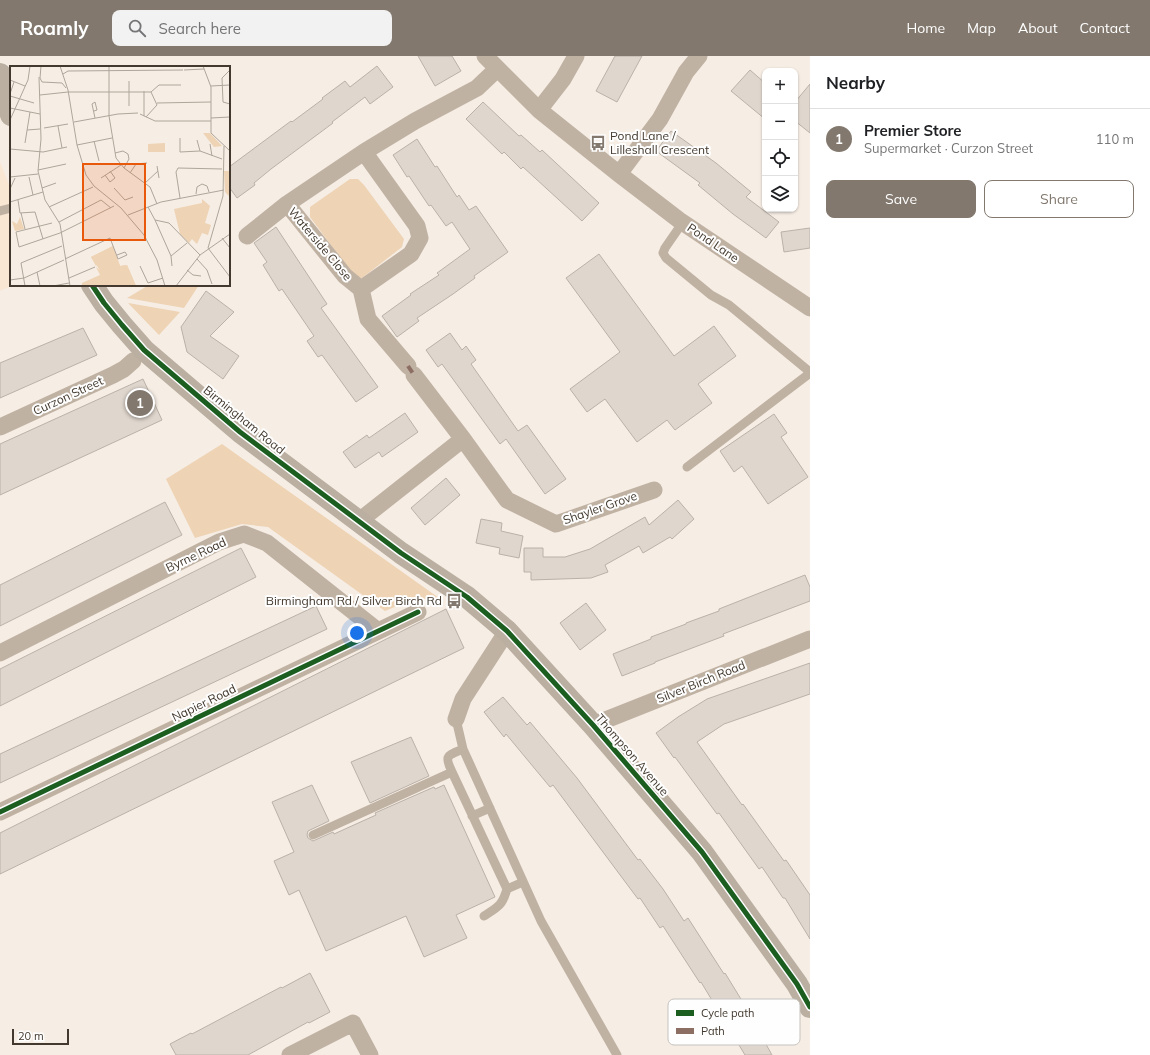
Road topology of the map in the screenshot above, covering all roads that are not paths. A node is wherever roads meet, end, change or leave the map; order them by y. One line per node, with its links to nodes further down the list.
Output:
1 (485, 56): 4 (street, Pond Lane)
2 (576, 56): 6 (street)
3 (699, 56): 9 (street)
4 (497, 69): 6 (street, Pond Lane); 8 (street, Waterside Close)
5 (0, 74): 7 (highway)
6 (539, 110): 9 (street, Pond Lane)
7 (10, 111)
8 (364, 152): 10 (street, Waterside Close); 16 (street, Waterside Close)
9 (619, 174): 13 (street, Pond Lane)
10 (287, 204): 14 (street, Waterside Close); 16 (street, Waterside Close)
11 (10, 208): 12 (lane)
12 (0, 212)
13 (683, 222): 17 (street, Pond Lane); 19 (lane)
14 (247, 236)
15 (93, 286): 24 (highway, Birmingham Road)
16 (361, 289): 21 (street, Shayler Grove)
17 (810, 308)
18 (133, 361): 20 (street, Curzon Street)
19 (810, 373): 22 (lane)
20 (0, 427)
21 (463, 439): 23 (street, Shayler Grove); 24 (street)
22 (687, 467)
23 (654, 490)
24 (359, 521): 25 (highway, Birmingham Road)
25 (401, 553): 28 (highway, Thompson Avenue)
26 (418, 612): 27 (street, Napier Road)
27 (378, 631): 30 (street, Byrne Road); 36 (street, Napier Road)
28 (507, 631): 31 (street); 32 (highway, Thompson Avenue)
29 (810, 639): 32 (street, Silver Birch Road)
30 (0, 653)
31 (456, 719): 33 (lane)
32 (593, 725): 42 (highway, Thompson Avenue)
33 (463, 749): 34 (lane); 35 (lane)
34 (452, 772): 37 (lane); 38 (lane)
35 (490, 808): 37 (lane); 39 (lane)
36 (0, 812)
37 (472, 816): 40 (lane)
38 (313, 835)
39 (523, 882): 40 (lane); 45 (lane)
40 (506, 890): 41 (lane)
41 (484, 916)
42 (810, 1007)
43 (290, 1055): 44 (street)
44 (370, 1055)
45 (616, 1055)

